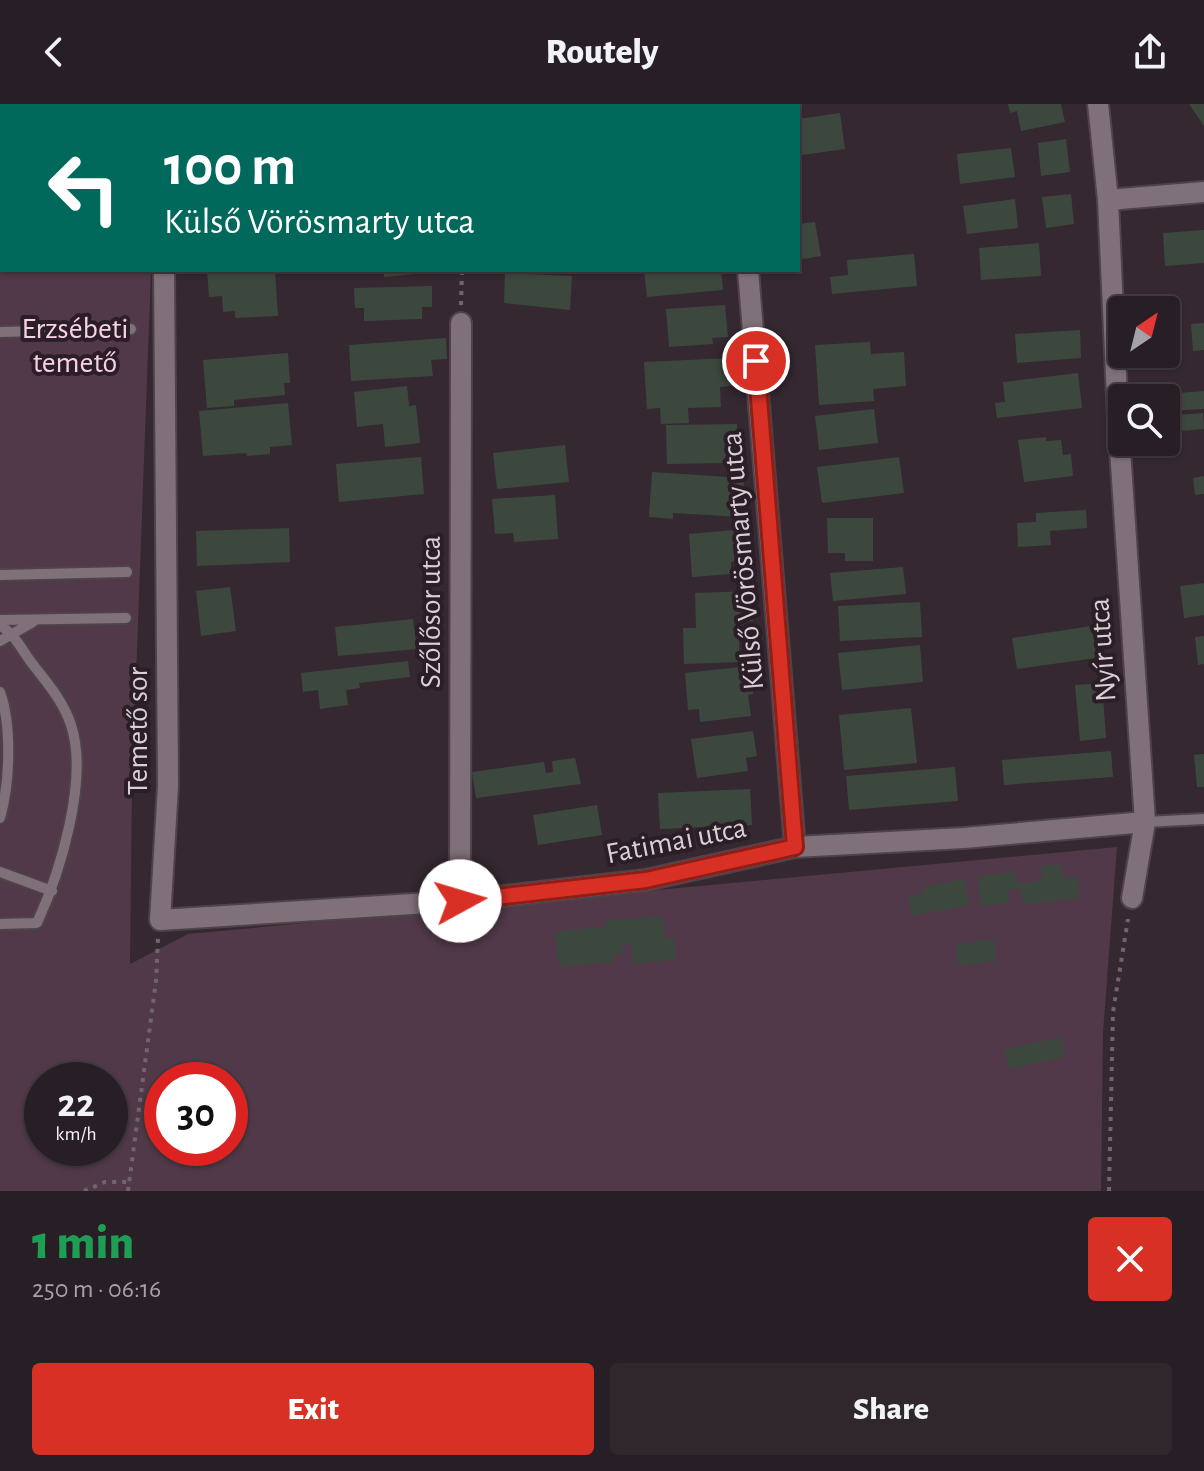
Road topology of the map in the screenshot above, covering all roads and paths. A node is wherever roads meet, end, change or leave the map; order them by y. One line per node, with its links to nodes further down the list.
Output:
1 (1098, 104): 3 (street, Nyír utca)
2 (1204, 192): 3 (street)
3 (1108, 200): 20 (street, Nyír utca)
4 (164, 272): 26 (street, Temető sor)
5 (462, 272): 7 (path)
6 (748, 272): 21 (street, Külső Vörösmarty utca)
7 (461, 323): 25 (street, Szőlősor utca)
8 (131, 329): 9 (lane)
9 (0, 332)
10 (127, 572): 11 (lane)
11 (0, 575)
12 (126, 618): 13 (lane)
13 (37, 620): 14 (lane); 15 (lane)
14 (0, 622): 15 (lane)
15 (13, 633): 16 (lane); 23 (lane)
16 (0, 641)
17 (0, 692): 18 (lane)
18 (0, 818)
19 (1204, 819): 20 (lane, Fatimai utca)
20 (1145, 822): 21 (street, Fatimai utca); 24 (street, Nyír utca)
21 (795, 847): 25 (street, Fatimai utca)
22 (0, 872): 23 (lane)
23 (52, 891): 27 (lane)
24 (1132, 898): 31 (path)
25 (460, 901): 26 (street, Fatimai utca)
26 (160, 920): 28 (path)
27 (0, 924)
28 (129, 1182): 29 (path); 30 (path)
29 (84, 1191)
30 (128, 1191)
31 (1109, 1191)

